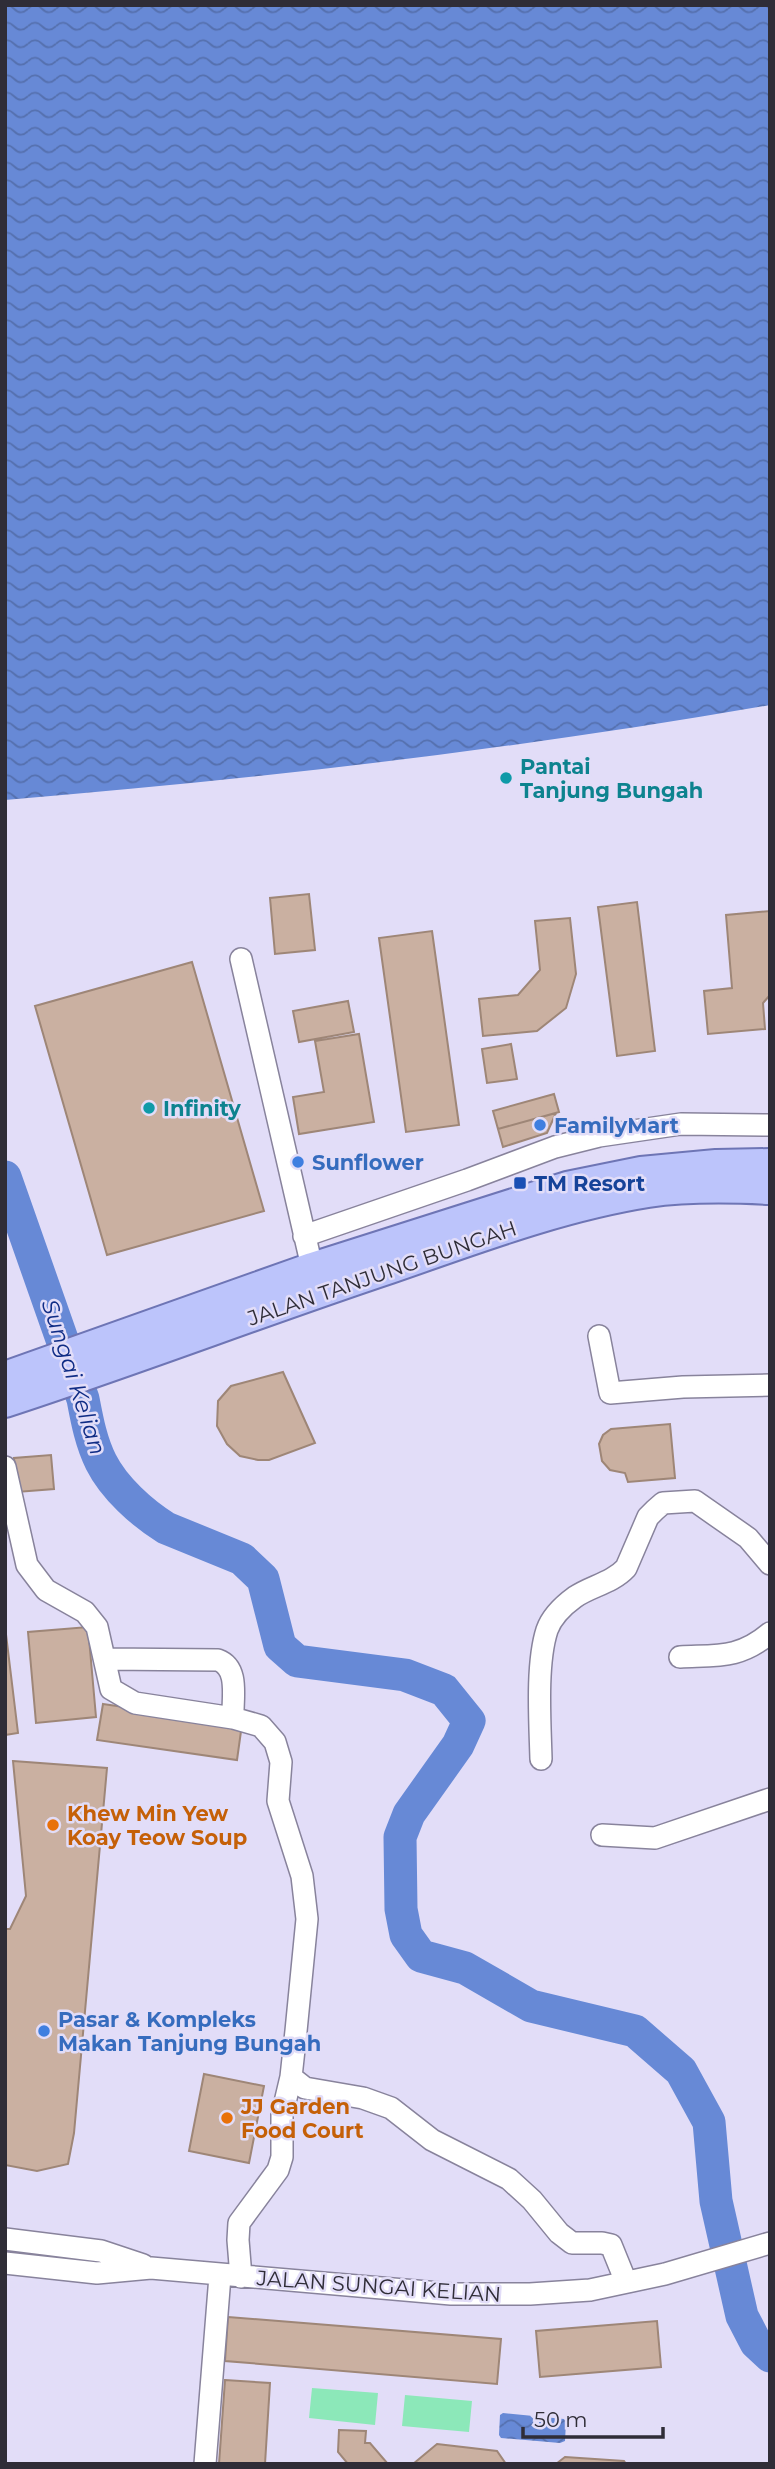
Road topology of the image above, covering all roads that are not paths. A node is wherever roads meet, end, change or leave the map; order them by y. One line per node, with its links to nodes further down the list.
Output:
1 (241, 959): 5 (street)
2 (770, 1125): 5 (street)
3 (770, 1163): 6 (main road, JALAN TANJUNG BUNGAH)
4 (770, 1190): 8 (main road, JALAN TANJUNG BUNGAH)
5 (304, 1236): 6 (street)
6 (312, 1267): 8 (main road, JALAN TANJUNG BUNGAH)
7 (599, 1336): 11 (street)
8 (99, 1356): 10 (main road, JALAN TANJUNG BUNGAH)
9 (5, 1376): 10 (main road, JALAN TANJUNG BUNGAH)
10 (41, 1378): 12 (main road, JALAN TANJUNG BUNGAH)
11 (770, 1385)
12 (5, 1404)
13 (5, 1467): 17 (street)
14 (770, 1564): 19 (street)
15 (770, 1633): 16 (street)
16 (680, 1657)
17 (104, 1659): 18 (street); 18 (street)
18 (233, 1718): 22 (street)
19 (541, 1759)
20 (770, 1799): 21 (street)
21 (602, 1835)
22 (291, 2077): 27 (street); 28 (street)
23 (5, 2239): 26 (street, JALAN SUNGAI KELIAN)
24 (770, 2243): 28 (street, JALAN SUNGAI KELIAN)
25 (5, 2263): 26 (street, JALAN SUNGAI KELIAN)
26 (151, 2268): 27 (street, JALAN SUNGAI KELIAN)
27 (231, 2277): 28 (street, JALAN SUNGAI KELIAN); 29 (street)
28 (626, 2282)
29 (205, 2464)

